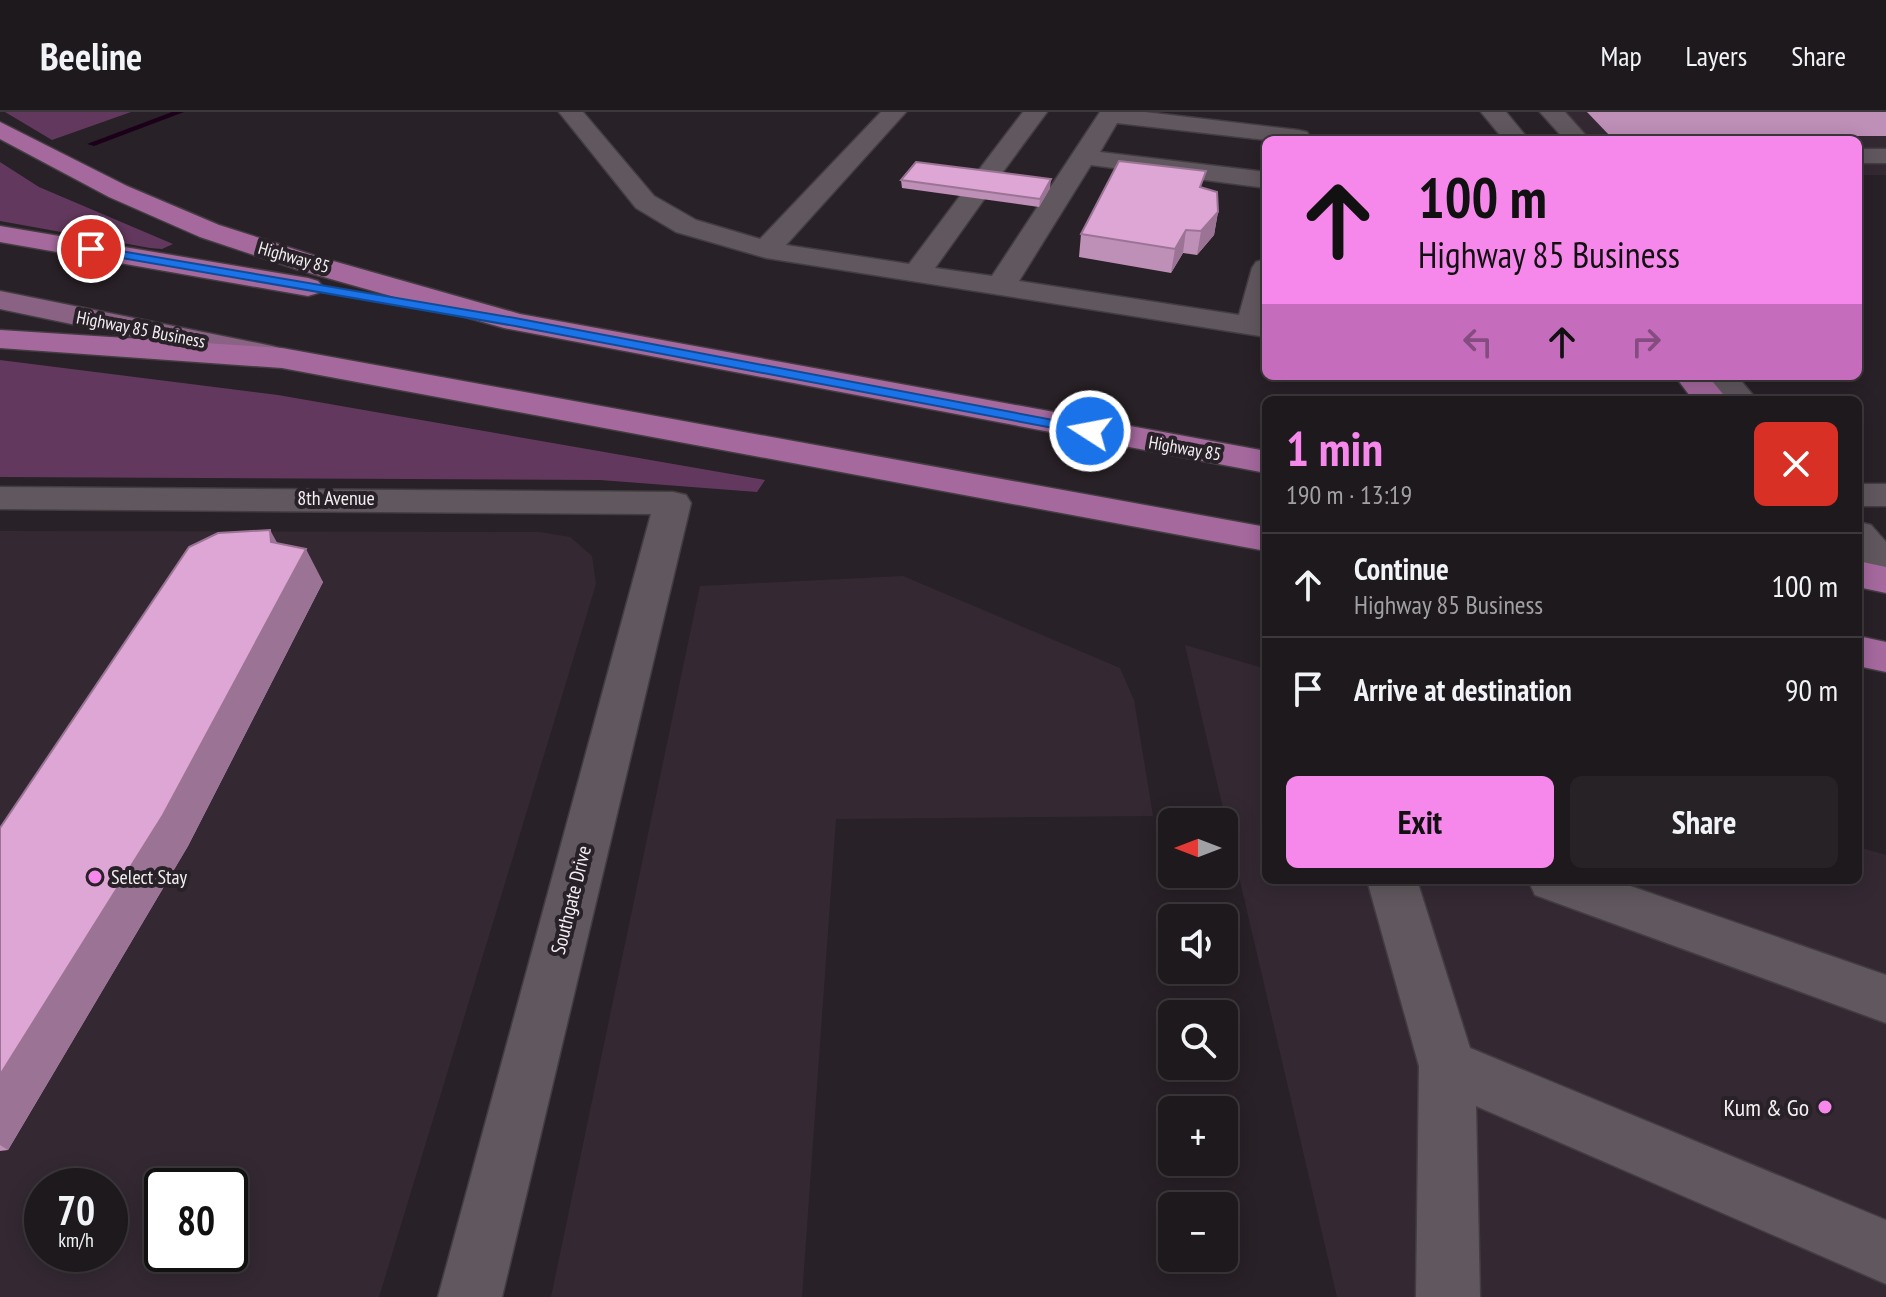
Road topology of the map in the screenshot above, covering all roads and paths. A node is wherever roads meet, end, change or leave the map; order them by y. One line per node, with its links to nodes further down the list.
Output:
1 (571, 112): 18 (street)
2 (894, 112): 18 (street)
3 (1035, 112): 19 (street)
4 (1306, 112): 10 (street)
5 (1493, 112): 11 (street)
6 (1552, 112): 12 (street)
7 (1111, 114): 9 (street); 15 (street)
8 (0, 129): 23 (highway, Highway 85)
9 (1282, 136)
10 (1299, 136)
11 (1514, 136)
12 (1574, 136)
13 (1862, 156): 14 (street)
14 (1886, 156)
15 (1084, 157): 16 (street); 20 (street)
16 (1262, 179)
17 (0, 234): 23 (highway)
18 (766, 250): 19 (street)
19 (916, 274): 20 (street)
20 (1000, 287): 24 (street)
21 (0, 300): 26 (main road, Highway 85 Business)
22 (1262, 301): 24 (street)
23 (515, 322): 31 (highway, Highway 85)
24 (1259, 327)
25 (0, 339): 26 (highway)
26 (282, 358): 36 (highway)
27 (1694, 380): 29 (highway)
28 (1722, 380): 30 (street)
29 (1708, 396)
30 (1736, 396)
31 (1262, 461)
32 (1862, 495): 33 (street)
33 (1886, 495)
34 (0, 498): 35 (street, 8th Avenue)
35 (673, 503): 48 (street, Southgate Drive)
36 (1262, 538)
37 (1862, 539): 38 (street)
38 (1886, 566)
39 (1862, 575): 40 (highway)
40 (1886, 580)
41 (1862, 652): 42 (highway)
42 (1886, 657)
43 (1393, 884): 46 (street)
44 (1564, 884): 45 (street)
45 (1886, 999)
46 (1447, 1066): 47 (street); 49 (street)
47 (1886, 1252)
48 (470, 1297)
49 (1448, 1297)

